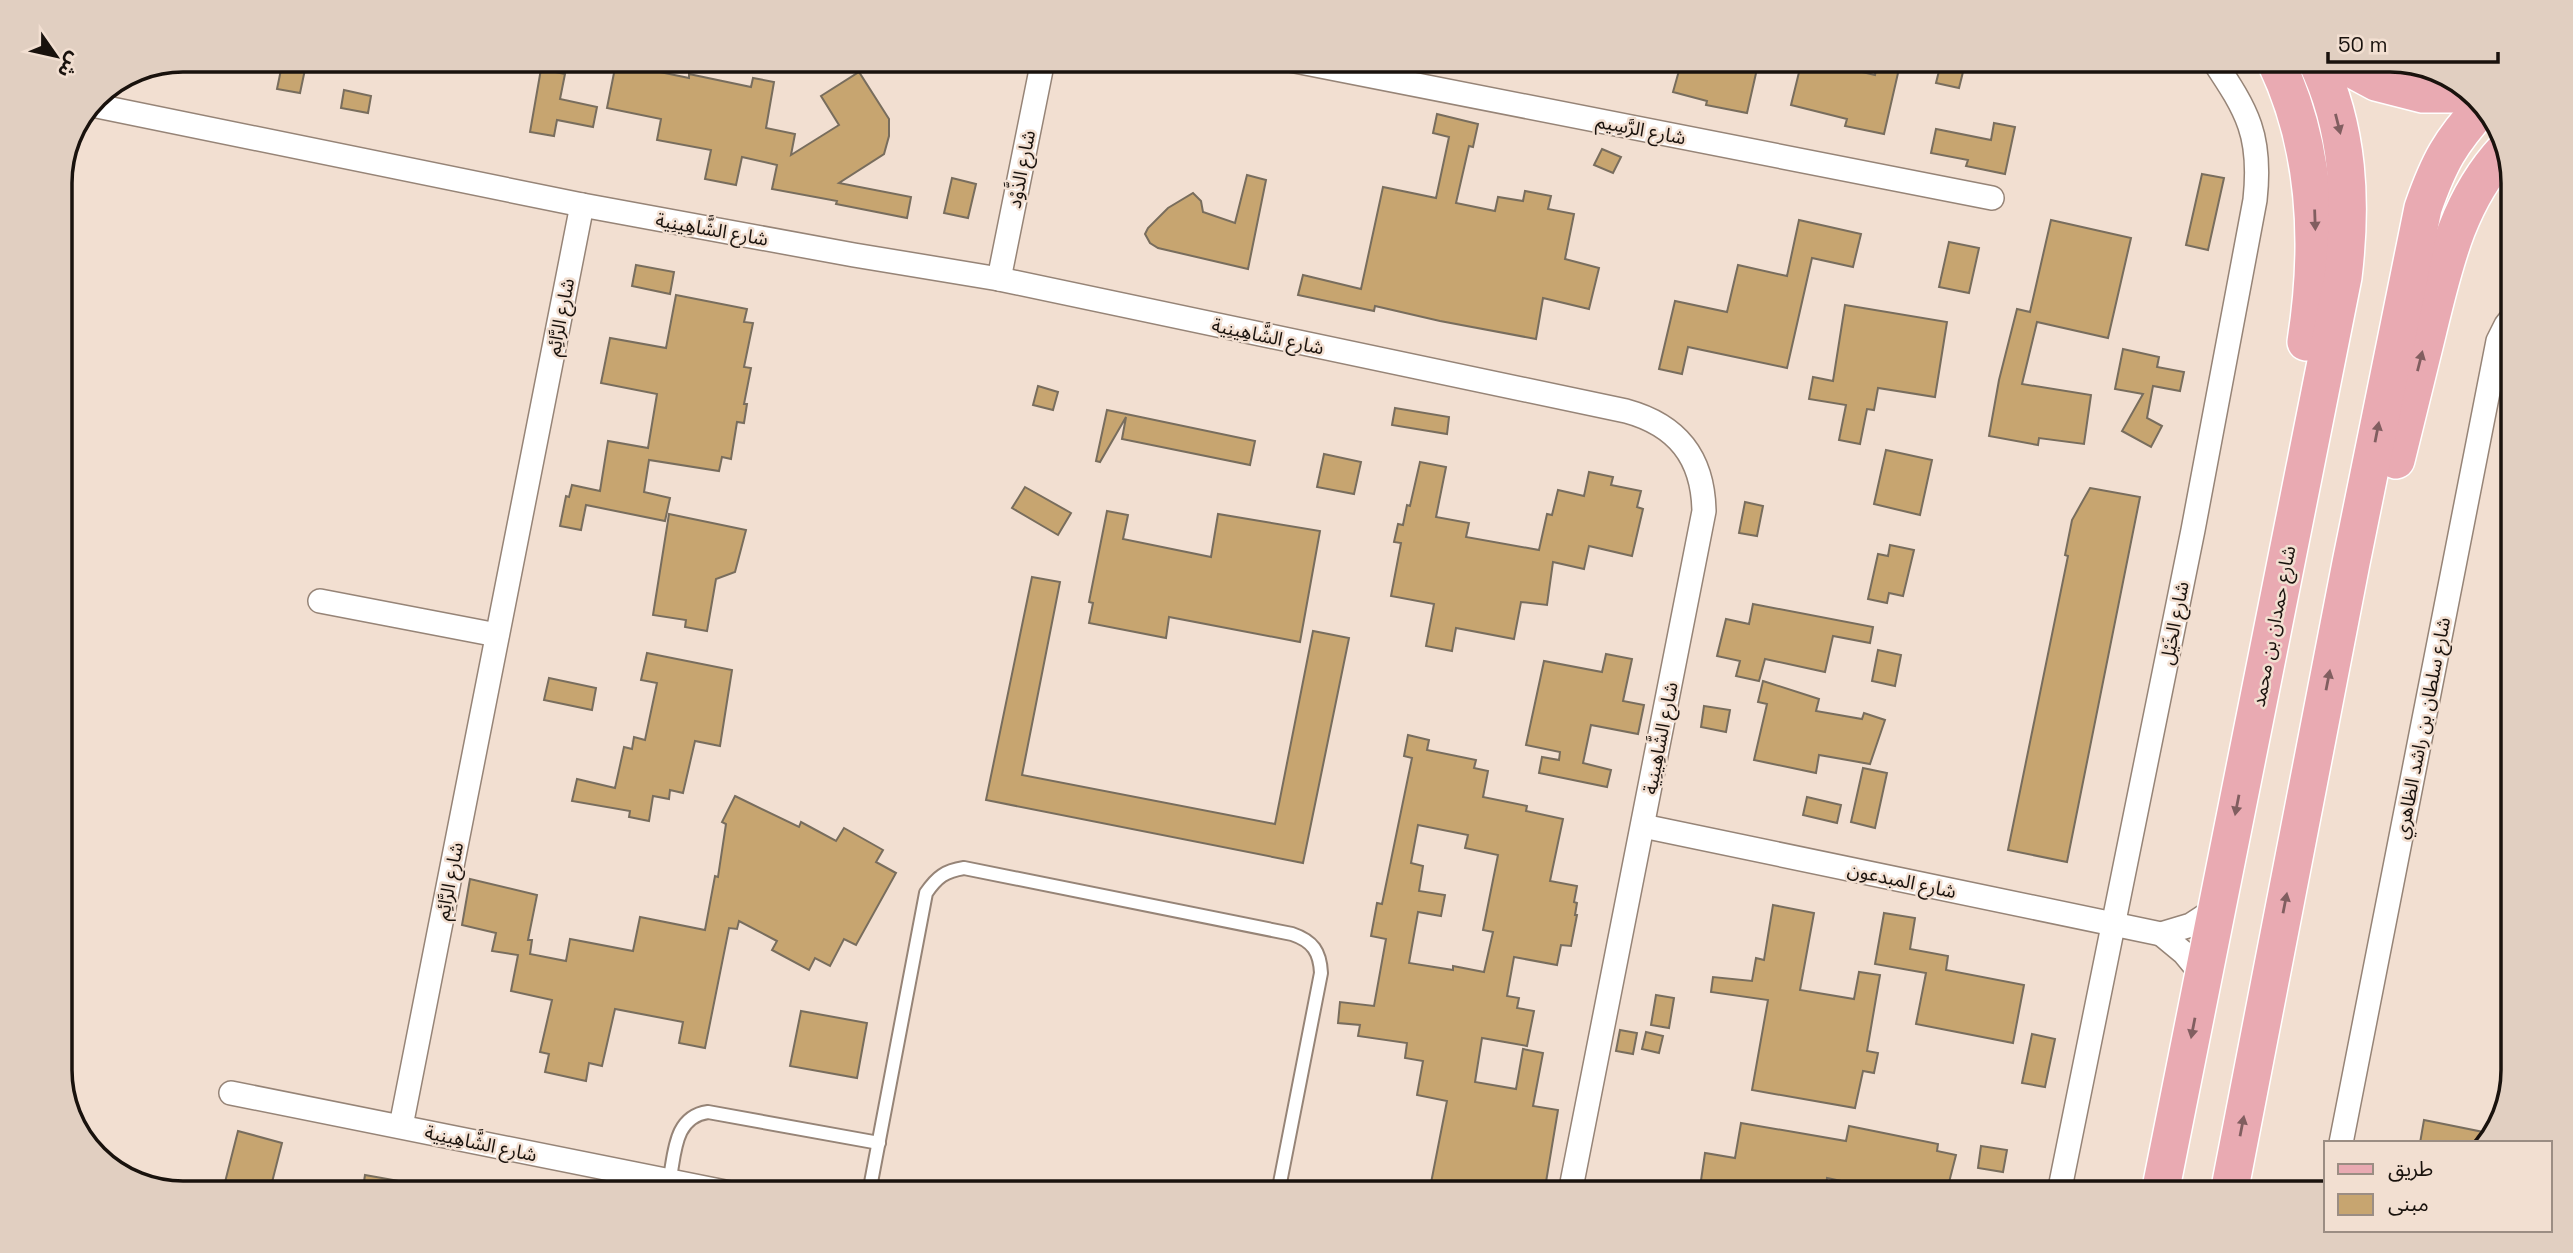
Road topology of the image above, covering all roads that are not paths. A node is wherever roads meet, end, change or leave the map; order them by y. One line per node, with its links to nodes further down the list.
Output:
1 (1041, 72): 13 (street, شارع الذَّوْد)
2 (1351, 72): 11 (street, شارع الرَّسِيم)
3 (2221, 72): 21 (street, شارع الخَيْل)
4 (2280, 72): 18 (main road, one-way to 18)
5 (2321, 72): 18 (main road, شارع حمدان بن محمد, one-way to 18)
6 (2357, 72): 7 (main road)
7 (2456, 94)
8 (102, 107): 12 (street, شارع الشَّاهِينِية)
9 (2476, 113): 15 (main road, one-way to 9)
10 (2498, 157): 15 (main road, one-way to 10)
11 (1992, 198)
12 (582, 205): 13 (street, شارع الشَّاهِينِية); 17 (street, شارع الرَّائِم)
13 (999, 278): 19 (street, شارع الشَّاهِينِية)
14 (2501, 335): 26 (street, شارع سلطان بن راشد الظاهري)
15 (2351, 563): 37 (main road, one-way to 15)
16 (320, 601): 17 (street)
17 (497, 635): 25 (street, شارع الرَّائِم)
18 (2246, 758): 20 (main road, شارع حمدان بن محمد, one-way to 20)
19 (1643, 826): 21 (street, شارع المبدعون); 33 (street, شارع الشَّاهِينِية)
20 (2217, 908): 22 (street); 23 (main road, شارع حمدان بن محمد)
21 (2112, 924): 22 (street, شارع المبدعون); 34 (street, شارع الخَيْل)
22 (2161, 934): 23 (street, شارع المبدعون)
23 (2203, 976): 28 (main road, شارع حمدان بن محمد, one-way to 28)
24 (231, 1093): 25 (street, شارع الشَّاهِينِية)
25 (401, 1126): 29 (street, شارع الشَّاهِينِية)
26 (2341, 1141)
27 (879, 1143): 30 (lane); 31 (lane); 32 (lane)
28 (2169, 1149): 35 (lane); 36 (main road, شارع حمدان بن محمد)
29 (660, 1181)
30 (669, 1181)
31 (872, 1181)
32 (1281, 1181)
33 (1573, 1181)
34 (2062, 1181)
35 (2155, 1181)
36 (2163, 1181)
37 (2232, 1181)

